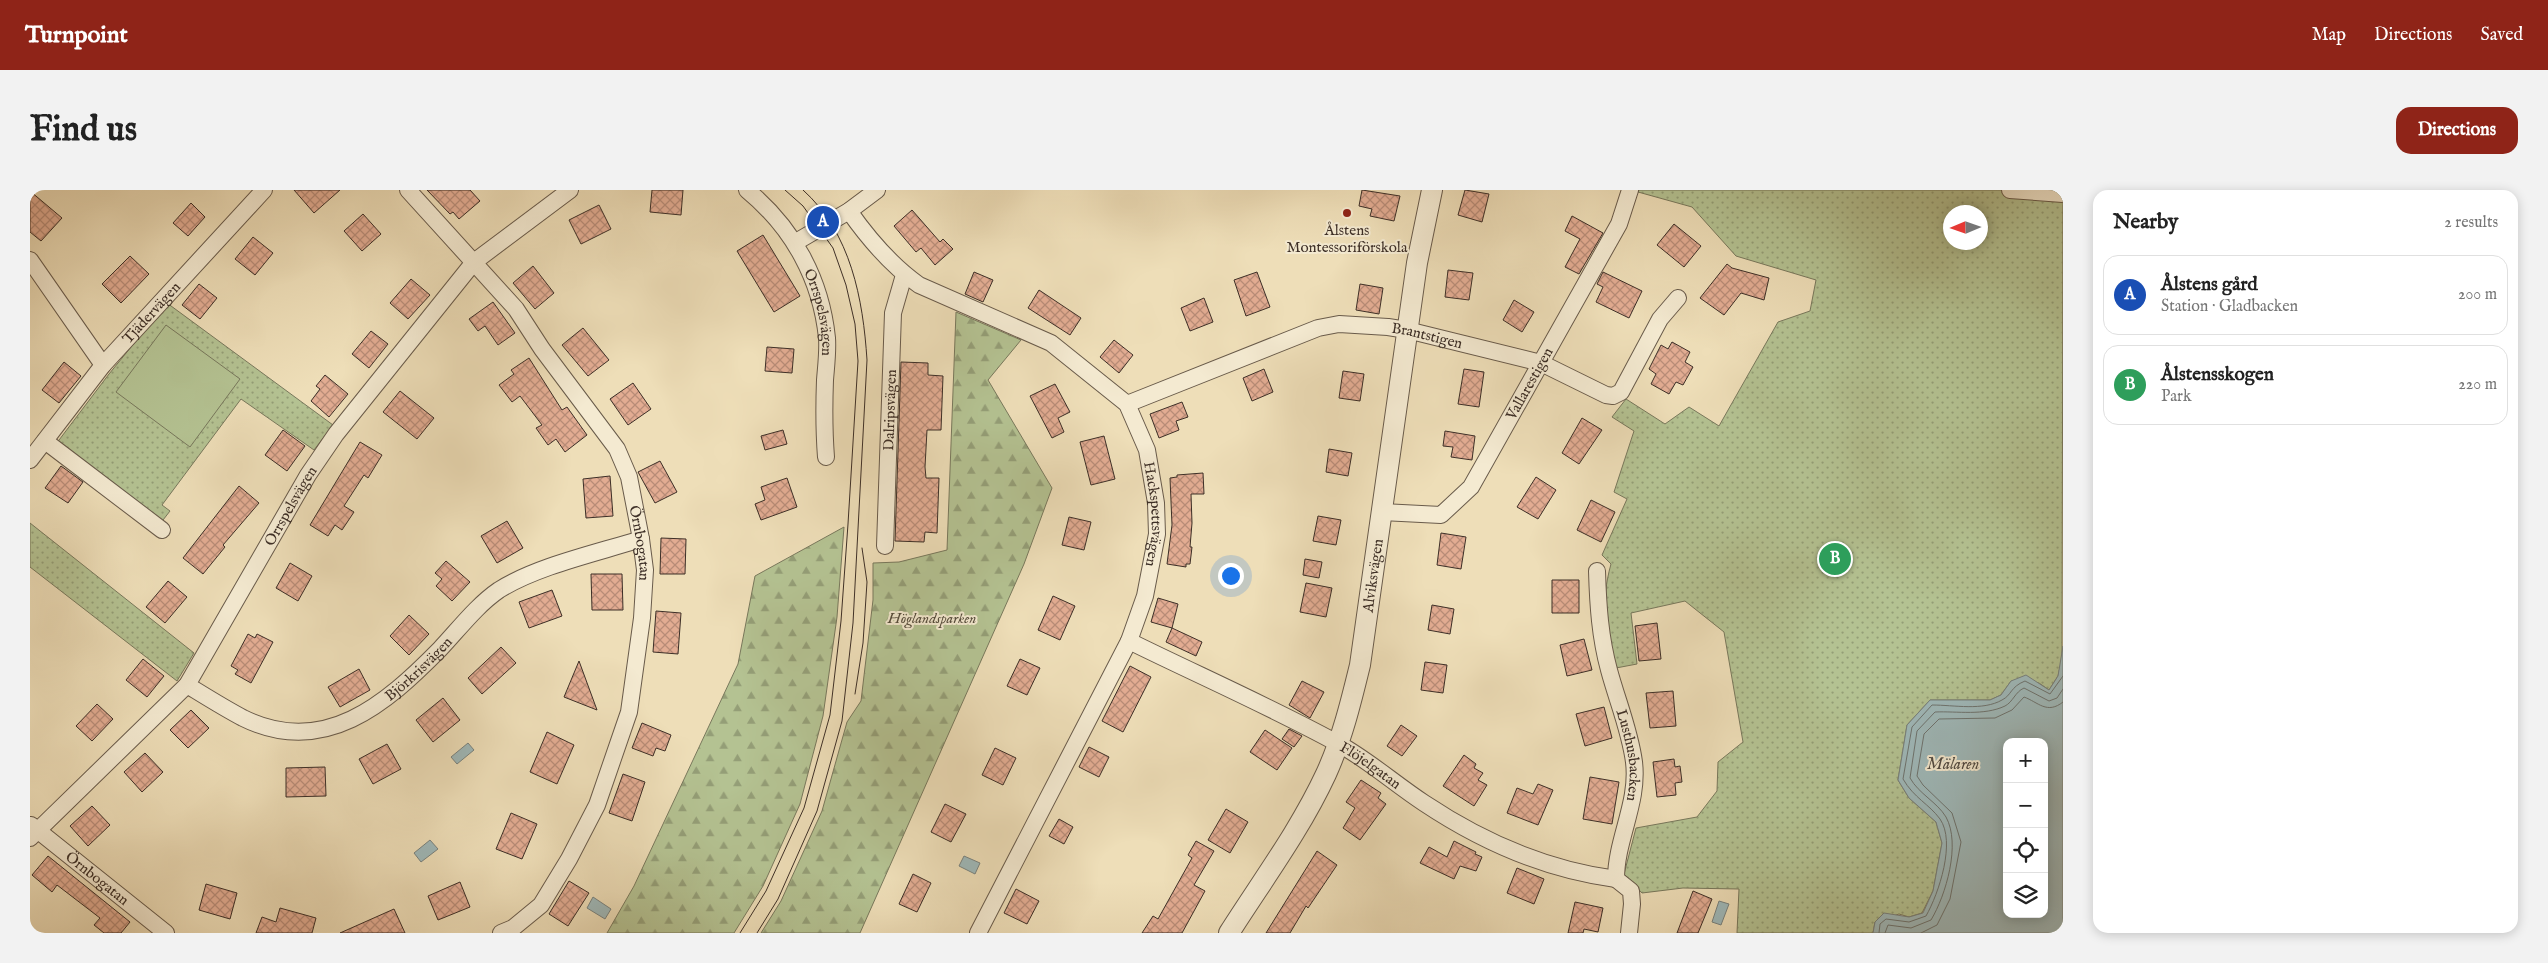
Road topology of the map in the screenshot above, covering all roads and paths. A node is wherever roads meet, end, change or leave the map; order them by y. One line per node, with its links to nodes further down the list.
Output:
1 (264, 190): 18 (street, Tjädervägen)
2 (408, 190): 13 (street, Örnbogatan)
3 (570, 190): 13 (street, Orrspelsvägen)
4 (747, 190): 11 (street, Orrspelsvägen)
5 (877, 190): 10 (street)
6 (1432, 190): 16 (street, Alviksvägen)
7 (1630, 190): 17 (street, Vallarestigen)
8 (2010, 190): 9 (street)
9 (2063, 194)
10 (849, 211): 11 (street); 14 (street, Hackspettsvägen)
11 (796, 242): 21 (street, Orrspelsvägen)
12 (30, 260): 18 (street)
13 (474, 262): 25 (street, Örnbogatan); 29 (street, Orrspelsvägen)
14 (904, 275): 19 (street, Hackspettsvägen); 26 (street, Dalripsvägen)
15 (1678, 298): 17 (street, Brantstigen)
16 (1407, 330): 17 (street, Brantstigen); 19 (street, Brantstigen); 23 (street, Alviksvägen)
17 (1541, 363): 23 (street, Vallarestigen)
18 (103, 365): 20 (street, Tjädervägen)
19 (1127, 404): 28 (street, Hackspettsvägen)
20 (45, 441): 22 (street, Tjädervägen); 24 (street)
21 (826, 457)
22 (30, 460)
23 (1382, 512): 30 (street, Alviksvägen)
24 (162, 530)
25 (641, 539): 29 (street, Björkrisvägen); 35 (street, Örnbogatan)
26 (885, 546)
27 (1597, 571): 32 (street, Lusthusbacken)
28 (1129, 641): 30 (street, Flöjelgatan); 36 (street, Hackspettsvägen)
29 (187, 685): 31 (street, Orrspelsvägen)
30 (1338, 743): 32 (street, Flöjelgatan); 33 (street, Alviksvägen)
31 (33, 830): 34 (street, Örnbogatan)
32 (1616, 879): 37 (street)
33 (1231, 932)
34 (166, 933)
35 (501, 933)
36 (978, 933)
37 (1629, 933)

